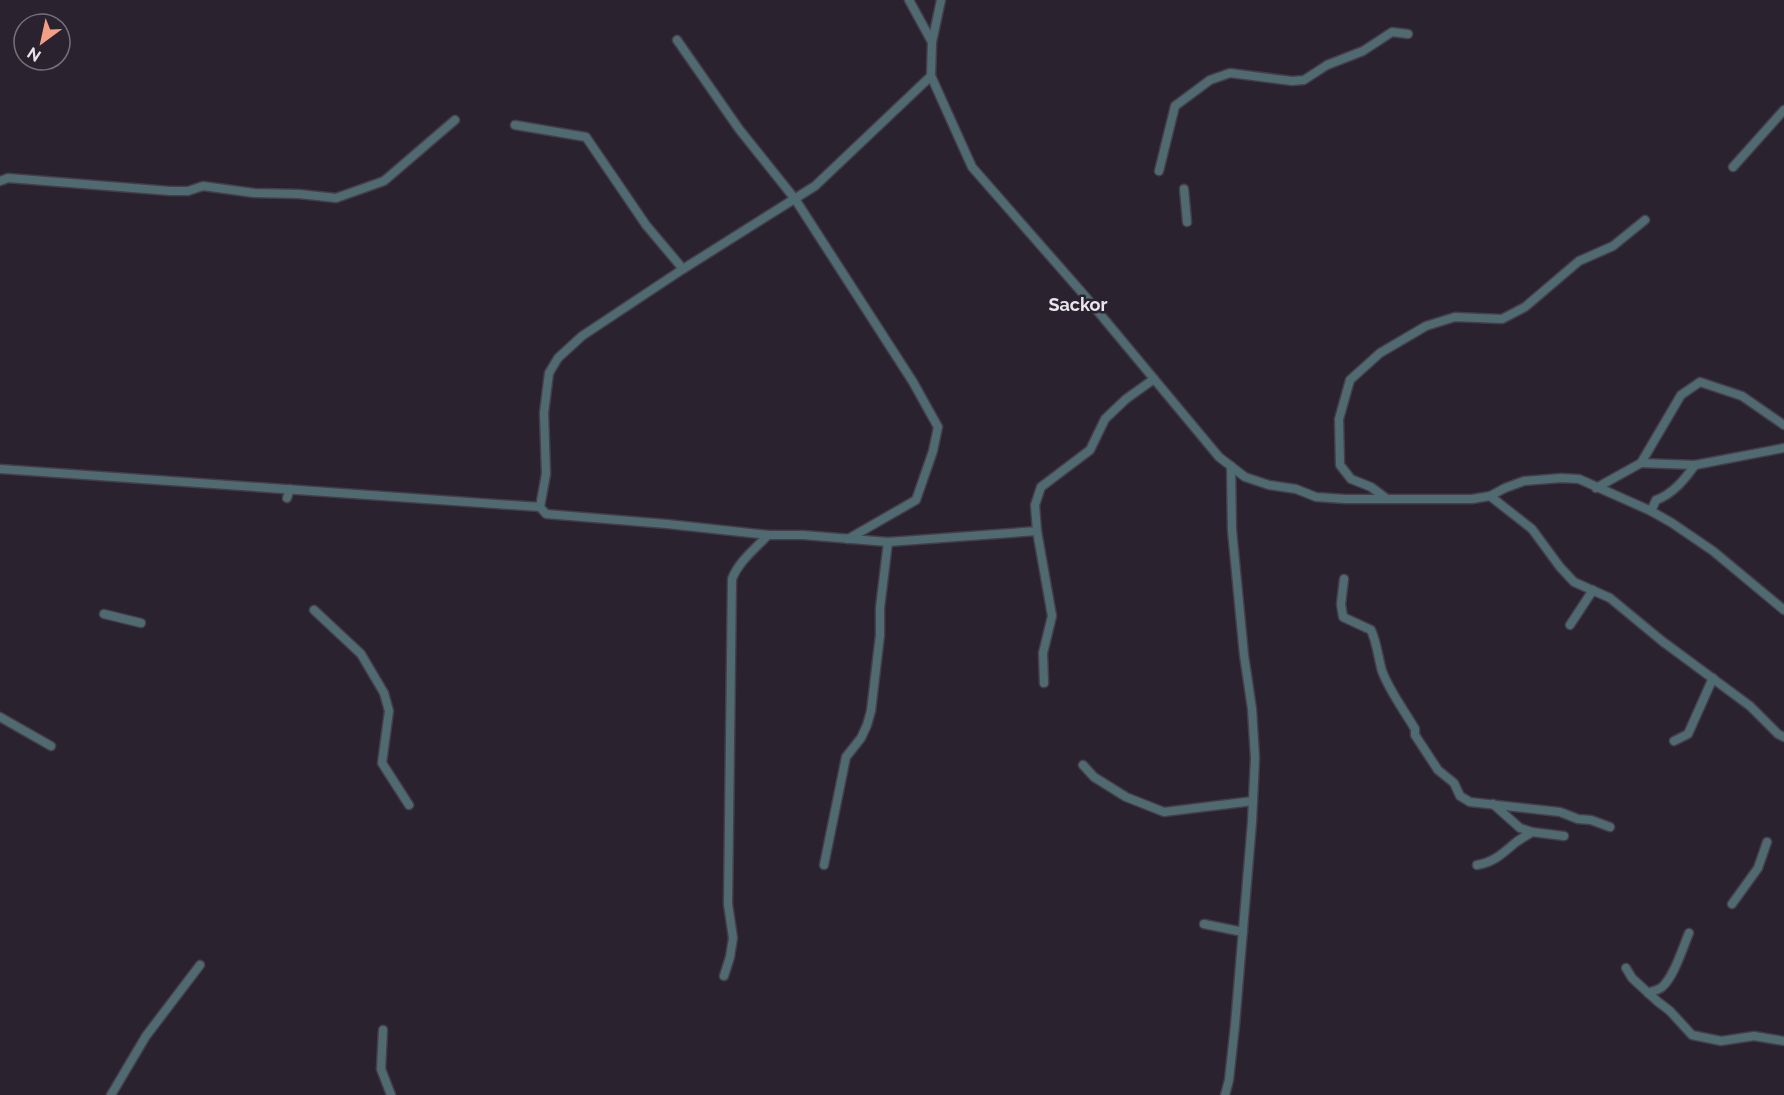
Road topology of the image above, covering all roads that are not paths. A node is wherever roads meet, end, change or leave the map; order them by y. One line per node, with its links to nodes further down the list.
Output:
1 (909, 0): 5 (street)
2 (941, 0): 5 (street)
3 (1408, 34): 11 (street)
4 (677, 40): 14 (street)
5 (932, 42): 6 (street)
6 (930, 76): 14 (street); 18 (street)
7 (1784, 110): 10 (street)
8 (455, 120): 12 (street)
9 (515, 125): 17 (street)
10 (1733, 167)
11 (1159, 171)
12 (0, 181)
13 (1184, 189): 16 (street)
14 (795, 199): 17 (street); 34 (street)
15 (1646, 220): 29 (street)
16 (1187, 222)
17 (683, 269): 30 (street)
18 (1154, 379): 23 (street); 32 (street)
19 (1784, 425): 21 (street)
20 (1784, 448): 22 (street)
21 (1641, 463): 22 (street); 25 (street)
22 (1695, 465): 31 (street)
23 (1231, 466): 29 (street); 50 (street)
24 (0, 469): 30 (street)
25 (1619, 475): 26 (street); 27 (street)
26 (1596, 488): 27 (street); 28 (street)
27 (1611, 493): 31 (street)
28 (1490, 496): 29 (street); 37 (street)
29 (1388, 499)
30 (540, 507): 33 (street)
31 (1651, 511): 39 (street)
32 (1037, 531): 35 (street); 44 (street)
33 (768, 535): 34 (street); 65 (street)
34 (848, 539): 35 (street)
35 (888, 542): 57 (street)
36 (1344, 579): 51 (street)
37 (1593, 590): 42 (street); 43 (street)
38 (314, 610): 52 (street)
39 (1784, 610)
40 (104, 614): 41 (street)
41 (141, 623)
42 (1570, 625)
43 (1713, 678): 46 (street); 47 (street)
44 (1044, 682)
45 (0, 717): 48 (street)
46 (1784, 737)
47 (1674, 741)
48 (51, 746)
49 (1083, 765): 50 (street)
50 (1253, 801): 61 (street)
51 (1492, 804): 53 (street); 54 (street)
52 (409, 805)
53 (1610, 827)
54 (1532, 832): 55 (street); 58 (street)
55 (1564, 836)
56 (1767, 842): 59 (street)
57 (824, 865)
58 (1477, 866)
59 (1732, 904)
60 (1204, 924): 61 (street)
61 (1243, 932): 71 (street)
62 (1689, 933): 66 (street)
63 (200, 964): 69 (street)
64 (1626, 968): 66 (street)
65 (724, 976)
66 (1648, 993): 68 (street)
67 (383, 1030): 70 (street)
68 (1784, 1041)
69 (111, 1095)
70 (391, 1095)
71 (1225, 1095)

